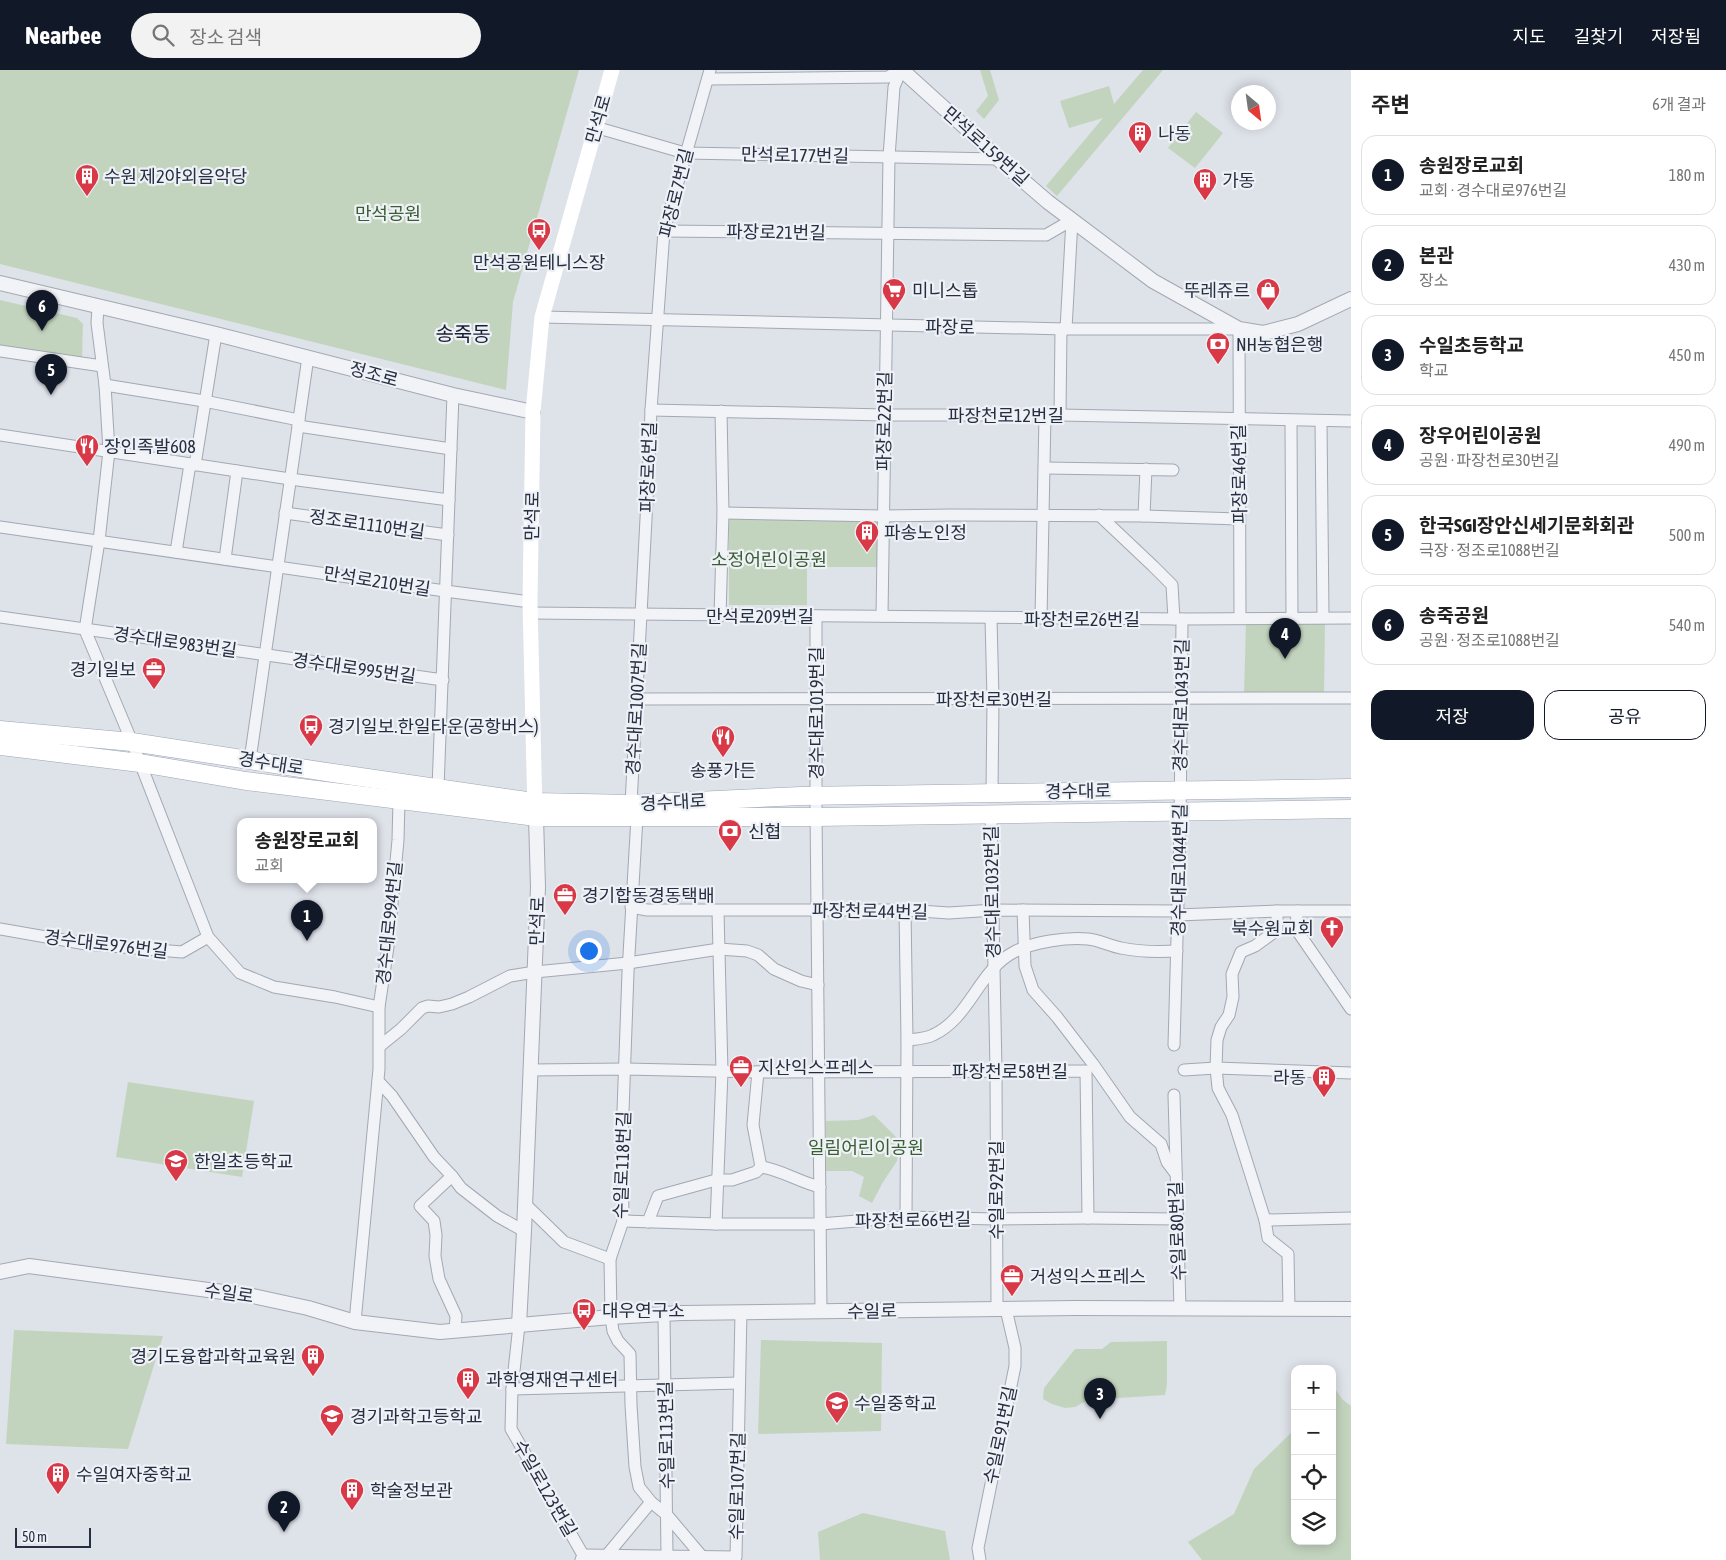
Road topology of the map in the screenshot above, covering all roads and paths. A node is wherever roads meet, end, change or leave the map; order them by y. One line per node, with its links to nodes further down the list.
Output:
1 (612, 70): 4 (main road, 만석로)
2 (901, 70): 3 (street); 6 (street); 7 (street, 만석로159번길)
3 (709, 75): 5 (street, 파장로7번길)
4 (596, 127): 5 (street, 만석로177번길); 14 (main road, 만석로)
5 (686, 153): 6 (street, 만석로177번길); 9 (street, 파장로7번길)
6 (889, 157): 7 (street, 만석로177번길); 10 (street)
7 (998, 159): 8 (street, 만석로159번길)
8 (1072, 220): 10 (street, 파장로21번길); 17 (street); 18 (street, 만석로159번길)
9 (664, 231): 10 (street, 파장로21번길); 15 (street, 파장로7번길)
10 (888, 233): 16 (street)
11 (0, 282): 13 (street, 정조로)
12 (1351, 299): 18 (street, 파장로)
13 (98, 307): 19 (street, 정조로); 22 (street)
14 (542, 317): 15 (street, 파장로); 28 (main road, 만석로)
15 (658, 319): 16 (street, 파장로); 26 (street, 파장로6번길)
16 (886, 326): 17 (street, 파장로); 29 (street, 파장로22번길)
17 (1064, 329): 18 (street, 파장로); 31 (street)
18 (1239, 329): 32 (street, 파장로46번길)
19 (216, 334): 21 (street, 정조로); 25 (street)
20 (0, 351): 22 (street)
21 (308, 357): 24 (street, 정조로); 36 (street)
22 (102, 366): 23 (street)
23 (104, 386): 25 (street); 39 (street)
24 (453, 395): 28 (street, 정조로); 38 (street, 정조로1110번길)
25 (204, 401): 36 (street); 40 (street)
26 (651, 410): 27 (street, 파장천로12번길); 62 (street, 파장로6번길)
27 (721, 411): 29 (street, 파장천로12번길); 48 (street)
28 (533, 412): 61 (main road, 만석로)
29 (885, 415): 30 (street, 파장천로12번길); 51 (street, 파장로22번길)
30 (1044, 415): 31 (street, 파장천로12번길); 41 (street)
31 (1060, 415): 32 (street, 파장천로12번길)
32 (1238, 420): 33 (street, 파장천로12번길); 53 (street, 파장로46번길)
33 (1291, 421): 34 (street, 파장천로12번길); 67 (street)
34 (1321, 421): 35 (street, 파장천로12번길); 68 (street)
35 (1351, 421)
36 (298, 423): 38 (street); 45 (street)
37 (0, 435): 39 (street, 정조로1110번길)
38 (451, 449): 46 (street, 정조로1110번길)
39 (109, 451): 40 (street, 정조로1110번길); 56 (street)
40 (193, 464): 44 (street, 정조로1110번길); 57 (street)
41 (1044, 468): 42 (street); 49 (street)
42 (1146, 469): 43 (street); 52 (street)
43 (1173, 470)
44 (237, 471): 45 (street, 정조로1110번길); 58 (street)
45 (290, 479): 46 (street, 정조로1110번길); 47 (street)
46 (449, 500): 55 (street, 정조로1110번길)
47 (285, 513): 55 (street, 정조로1110번길); 59 (street)
48 (723, 513): 51 (street); 63 (street)
49 (1043, 515): 50 (street); 51 (street); 70 (street)
50 (1099, 515): 52 (street); 73 (street)
51 (883, 516): 65 (street, 파장로22번길)
52 (1144, 516): 53 (street)
53 (1239, 519): 71 (street, 파장로46번길)
54 (0, 526): 56 (street, 만석로210번길)
55 (448, 535): 60 (street, 정조로1110번길)
56 (99, 541): 57 (street, 만석로210번길); 74 (street)
57 (176, 552): 58 (street, 만석로210번길)
58 (225, 559): 59 (street, 만석로210번길)
59 (278, 566): 60 (street, 만석로210번길); 75 (street)
60 (445, 591): 61 (street, 만석로210번길); 76 (street, 경수대로995번길)
61 (530, 608): 62 (street, 만석로209번길); 96 (main road, 만석로)
62 (640, 615): 63 (street, 만석로209번길); 78 (street, 경수대로1007번길)
63 (720, 616): 64 (street, 만석로209번길)
64 (816, 616): 65 (street, 만석로209번길); 79 (street, 경수대로1019번길)
65 (882, 616): 69 (street, 만석로209번길)
66 (0, 617): 74 (street, 경수대로983번길)
67 (1292, 617): 68 (street, 파장천로26번길); 71 (street, 파장천로26번길)
68 (1322, 617): 72 (street, 파장천로26번길)
69 (991, 618): 70 (street, 파장천로26번길); 80 (street)
70 (1041, 618): 73 (street, 파장천로26번길)
71 (1240, 618): 73 (street, 파장천로26번길)
72 (1351, 618)
73 (1178, 619): 81 (street, 경수대로1043번길)
74 (85, 630): 75 (street, 경수대로983번길); 84 (street)
75 (265, 655): 76 (street, 경수대로995번길); 86 (street)
76 (443, 680): 88 (street, 경수대로995번길)
77 (1351, 698): 81 (street, 파장천로30번길)
78 (637, 699): 79 (street, 파장천로30번길); 94 (street, 경수대로1007번길)
79 (816, 699): 80 (street, 파장천로30번길); 95 (street, 경수대로1019번길)
80 (993, 699): 81 (street, 파장천로30번길); 91 (street)
81 (1182, 699): 90 (street, 경수대로1043번길)
82 (0, 730): 83 (main road, 경수대로)
83 (56, 735): 84 (main road, 경수대로); 85 (main road)
84 (132, 742): 86 (main road, 경수대로); 87 (street)
85 (7, 746): 87 (main road, 경수대로)
86 (250, 760): 88 (main road, 경수대로)
87 (140, 763): 92 (main road, 경수대로); 113 (street)
88 (438, 788): 93 (main road, 경수대로)
89 (1351, 788): 90 (main road, 경수대로)
90 (1180, 790): 91 (main road, 경수대로); 98 (street, 경수대로1044번길)
91 (992, 793): 95 (main road, 경수대로)
92 (399, 800): 93 (main road, 경수대로); 121 (street, 경수대로994번길)
93 (475, 801): 96 (main road, 경수대로)
94 (629, 808): 95 (main road, 경수대로); 96 (main road, 경수대로); 96 (main road, 경수대로); 100 (street, 경수대로1007번길)
95 (816, 808): 99 (main road, 경수대로); 102 (street, 경수대로1019번길)
96 (535, 809): 119 (street, 만석로)
97 (1351, 809): 98 (main road, 경수대로)
98 (1180, 812): 99 (main road, 경수대로); 109 (street, 경수대로1044번길)
99 (991, 814): 104 (street, 경수대로1032번길)
100 (631, 907): 106 (street, 파장천로44번길); 117 (street, 경수대로1007번길)
101 (1349, 908): 108 (street, 파장천로44번길)
102 (818, 909): 103 (street, 파장천로44번길); 106 (street, 파장천로44번길); 120 (street, 경수대로1019번길)
103 (904, 910): 104 (street, 파장천로44번길); 123 (street)
104 (994, 910): 105 (street, 파장천로44번길); 118 (street, 경수대로1032번길)
105 (1023, 910): 109 (street, 파장천로44번길); 114 (street)
106 (718, 911): 115 (street)
107 (1277, 911): 108 (street, 파장천로44번길); 109 (street, 파장천로44번길); 112 (street)
108 (1297, 911): 111 (street)
109 (1178, 913): 116 (street, 경수대로1044번길)
110 (0, 929): 113 (street, 경수대로976번길)
111 (1296, 929): 112 (street); 122 (street)
112 (1277, 930): 126 (street)
113 (208, 936): 121 (street)
114 (1025, 947): 116 (street, 경수대로1044번길); 118 (street, 경수대로1044번길); 139 (street, 수일로80번길)
115 (719, 949): 117 (street, 만석로); 120 (street, 만석로); 133 (street)
116 (1177, 951): 124 (street, 경수대로1044번길)
117 (628, 963): 119 (street, 만석로); 128 (street, 수일로118번길)
118 (993, 969): 123 (street, 경수대로1032번길); 132 (street, 경수대로1032번길)
119 (535, 972): 125 (street); 127 (street, 만석로)
120 (818, 985): 131 (street, 경수대로1019번길)
121 (379, 1007): 125 (street, 경수대로994번길)
122 (1351, 1009)
123 (906, 1040): 129 (street)
124 (1174, 1045)
125 (380, 1046): 136 (street, 경수대로994번길)
126 (1216, 1068): 130 (street); 135 (street); 149 (street)
127 (531, 1070): 128 (street, 파장천로58번길); 143 (street, 만석로)
128 (626, 1070): 133 (street, 파장천로58번길); 150 (street, 수일로118번길)
129 (906, 1070): 131 (street, 파장천로58번길); 132 (street, 파장천로58번길); 144 (street)
130 (1184, 1070)
131 (818, 1071): 134 (street, 파장천로58번길); 142 (street, 경수대로1019번길)
132 (996, 1071): 145 (street, 파장천로58번길); 147 (street, 수일로92번길)
133 (722, 1072): 134 (street, 파장천로58번길); 141 (street)
134 (758, 1072): 138 (street)
135 (1351, 1073)
136 (378, 1081): 140 (street); 165 (street, 경수대로994번길)
137 (1174, 1096): 139 (street)
138 (761, 1167): 141 (street); 142 (street)
139 (1176, 1174): 148 (street, 수일로80번길)
140 (452, 1176): 154 (street); 167 (street)
141 (716, 1180): 151 (street); 152 (street)
142 (820, 1187): 153 (street, 경수대로1019번길)
143 (525, 1204): 154 (street, 만석로); 155 (street)
144 (906, 1217): 147 (street, 파장천로66번길); 153 (street, 파장천로66번길)
145 (1088, 1218): 147 (street, 파장천로66번길); 148 (street, 파장천로66번길)
146 (1351, 1218): 149 (street)
147 (996, 1219): 158 (street, 수일로92번길)
148 (1178, 1219): 157 (street, 수일로80번길)
149 (1265, 1220): 159 (street)
150 (623, 1221): 151 (street, 파장천로66번길); 155 (street, 수일로118번길)
151 (648, 1222): 152 (street, 파장천로66번길)
152 (716, 1224): 153 (street, 파장천로66번길)
153 (820, 1224): 162 (street, 경수대로1019번길)
154 (524, 1232): 166 (street, 만석로)
155 (610, 1259): 164 (street, 수일로118번길)
156 (0, 1272): 165 (street, 수일로)
157 (1180, 1308): 158 (street, 수일로); 159 (street, 수일로)
158 (1002, 1309): 162 (street, 수일로); 178 (street, 수일로91번길)
159 (1289, 1309): 160 (street, 수일로)
160 (1351, 1309)
161 (741, 1312): 162 (street, 수일로); 163 (street, 수일로); 168 (street, 수일로107번길)
162 (821, 1312)
163 (664, 1314): 164 (street, 수일로); 169 (street, 수일로113번길)
164 (611, 1317): 166 (street, 수일로); 170 (street, 수일로118번길)
165 (355, 1322): 167 (street, 수일로)
166 (519, 1325): 167 (street, 수일로); 171 (street, 수일로123번길)
167 (456, 1331)
168 (739, 1383): 169 (street); 177 (street, 수일로107번길)
169 (665, 1384): 170 (street); 173 (street, 수일로113번길)
170 (630, 1385): 171 (street); 172 (street, 수일로118번길)
171 (512, 1388): 176 (street, 수일로123번길)
172 (651, 1502): 173 (street, 수일로118번길); 174 (street)
173 (667, 1515): 175 (street, 수일로113번길); 177 (street, 수일로118번길)
174 (607, 1555): 175 (street, 수일로107번길); 176 (street, 수일로107번길)
175 (667, 1556): 177 (street, 수일로107번길)
176 (582, 1557)
177 (704, 1558)
178 (980, 1560)

